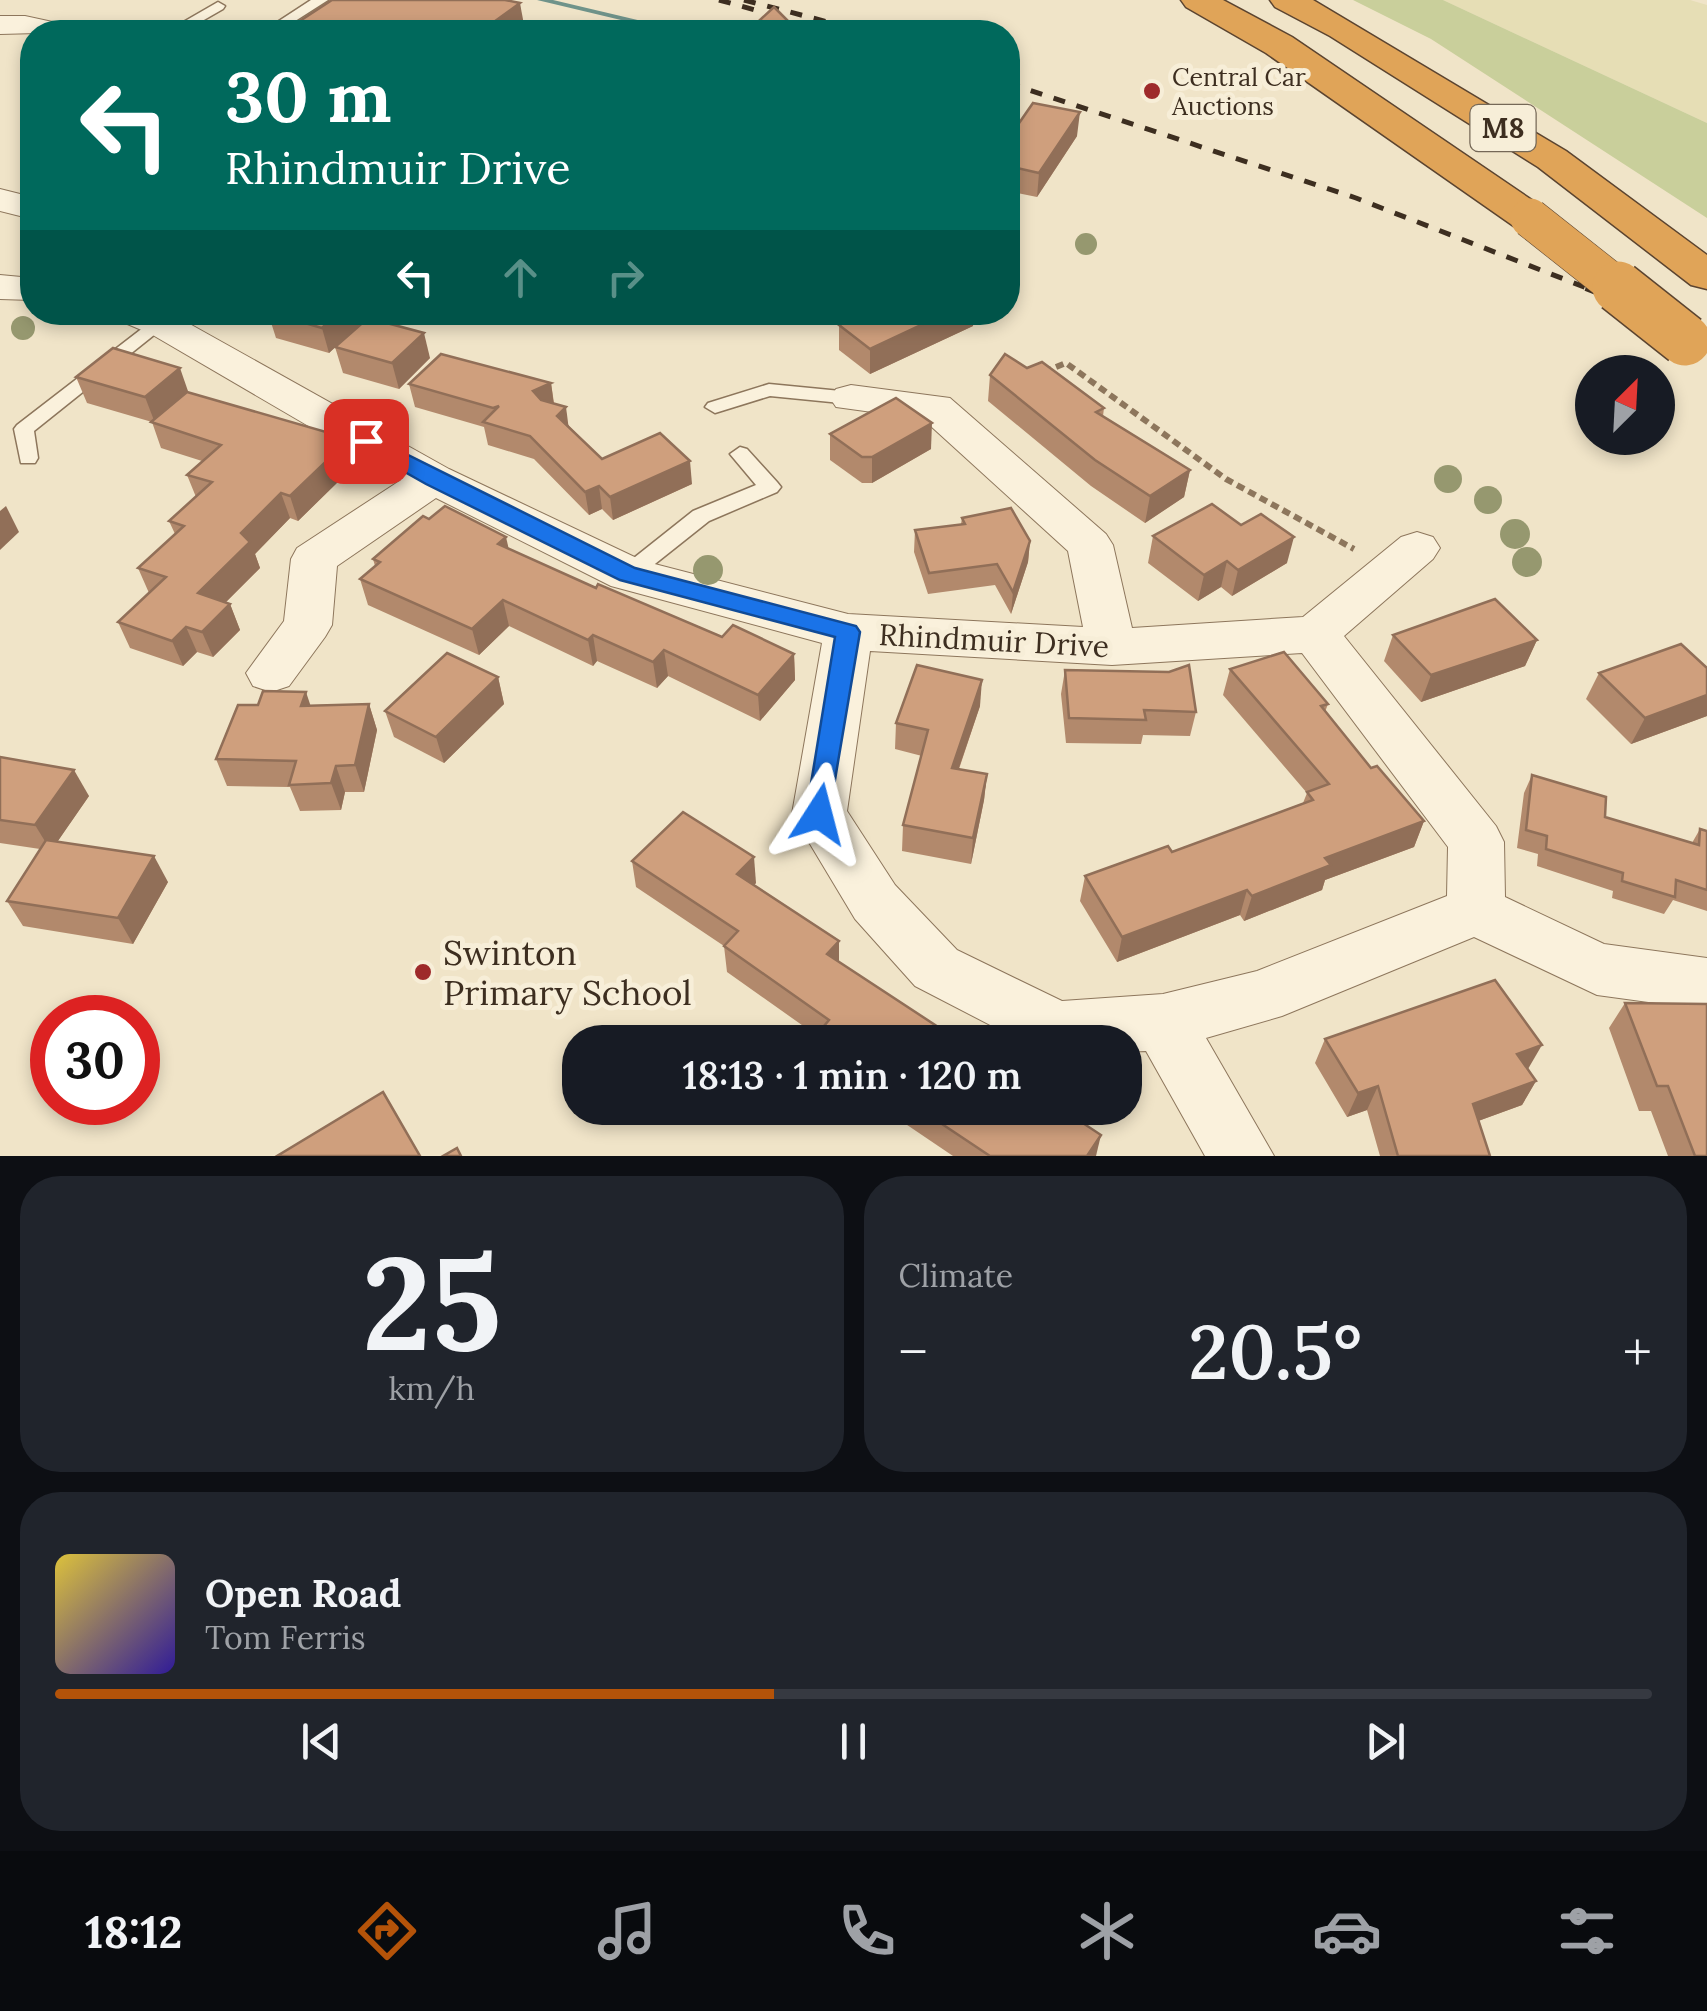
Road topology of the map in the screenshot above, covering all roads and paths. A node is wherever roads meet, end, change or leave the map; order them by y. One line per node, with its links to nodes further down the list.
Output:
1 (321, 0): 6 (lane)
2 (1198, 0): 10 (highway, M8, bridge)
3 (1287, 0): 7 (highway, M8)
4 (218, 6): 5 (lane)
5 (194, 20)
6 (288, 20)
7 (1707, 276)
8 (137, 325): 15 (lane)
9 (158, 325): 16 (street, Rhindmuir Drive)
10 (1700, 354)
11 (1034, 376): 17 (path)
12 (851, 398): 13 (lane); 21 (street)
13 (715, 407)
14 (740, 454): 18 (lane)
15 (28, 458)
16 (434, 479): 18 (street, Rhindmuir Drive); 22 (street)
17 (1403, 560): 20 (street)
18 (628, 574): 19 (street, Rhindmuir Drive)
19 (848, 632): 21 (street, Rhindmuir Drive); 25 (street)
20 (1314, 634): 21 (street, Rhindmuir Drive); 23 (street)
21 (1112, 647)
22 (271, 673)
23 (1476, 910): 24 (street); 25 (street)
24 (1707, 984)
25 (1163, 1022): 26 (street)
26 (1241, 1156)

